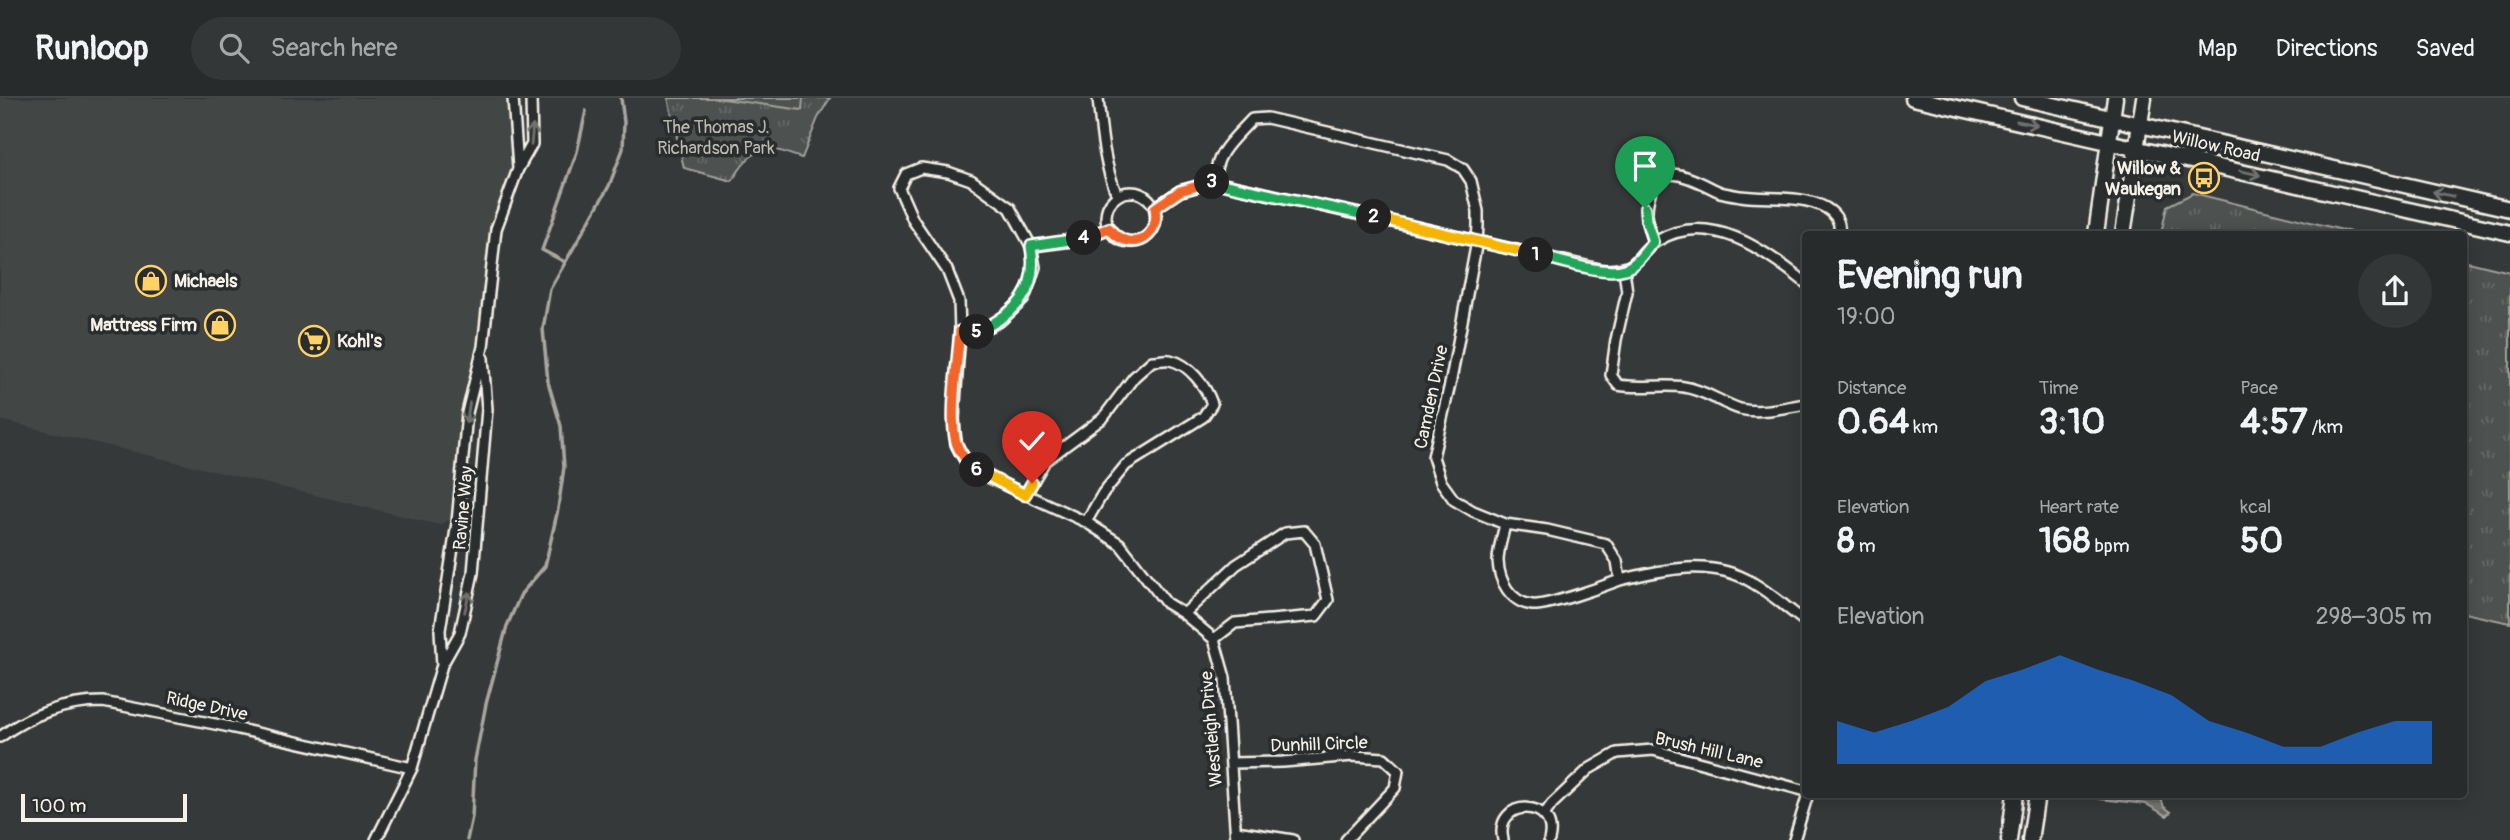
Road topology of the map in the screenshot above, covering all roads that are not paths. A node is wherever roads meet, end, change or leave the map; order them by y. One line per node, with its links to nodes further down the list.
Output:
1 (513, 98): 12 (street, Ravine Way)
2 (531, 98): 12 (street, Ravine Way, one-way to 2)
3 (1098, 98): 14 (street)
4 (1913, 98): 10 (main road, Willow Road, one-way to 10)
5 (2022, 98): 8 (main road, Willow Road)
6 (2115, 98): 8 (main road)
7 (2144, 98): 9 (main road)
8 (2112, 118): 9 (main road, Willow Road); 10 (main road)
9 (2139, 124): 11 (main road); 16 (main road, Willow Road, one-way to 9)
10 (2109, 141): 11 (main road, Willow Road); 19 (main road)
11 (2136, 148): 20 (main road); 21 (main road, Willow Road, one-way to 21)
12 (518, 170): 28 (street, Ravine Way)
13 (1215, 182): 15 (street); 22 (street); 22 (street, Camden Drive)
14 (1118, 195): 15 (street); 17 (street)
15 (1155, 208): 17 (street)
16 (2510, 209)
17 (1109, 228): 24 (street)
18 (1839, 231): 23 (street)
19 (2096, 231)
20 (2123, 231)
21 (2510, 233)
22 (1477, 241): 25 (street); 32 (street, Camden Drive)
23 (1653, 242): 25 (street); 26 (street)
24 (1031, 246): 27 (street); 27 (street)
25 (1624, 270): 29 (street)
26 (1802, 280)
27 (960, 331): 30 (street)
28 (483, 347): 37 (street, Ravine Way, one-way to 37); 37 (street, Ravine Way, one-way to 28)
29 (1802, 404)
30 (1025, 495): 31 (street); 31 (street)
31 (1086, 522): 34 (street)
32 (1505, 524): 33 (street, Camden Drive); 33 (street)
33 (1620, 580): 35 (street)
34 (1184, 614): 36 (street); 36 (street)
35 (1802, 619)
36 (1214, 639): 39 (street, Westleigh Drive)
37 (442, 665): 40 (street, Ravine Way)
38 (0, 737): 40 (street, Ridge Drive)
39 (1231, 763): 46 (street, Westleigh Drive); 49 (street, Dunhill Circle)
40 (412, 768): 47 (street, Ravine Way)
41 (1802, 792): 45 (street, Brush Hill Lane)
42 (1806, 798): 52 (street)
43 (2014, 798): 53 (main road)
44 (2036, 798): 54 (main road)
45 (1544, 815): 50 (street); 51 (street)
46 (1236, 836): 48 (street)
47 (376, 840)
48 (1293, 840)
49 (1346, 840)
50 (1503, 840)
51 (1549, 840)
52 (1794, 840)
53 (2009, 840)
54 (2030, 840)

